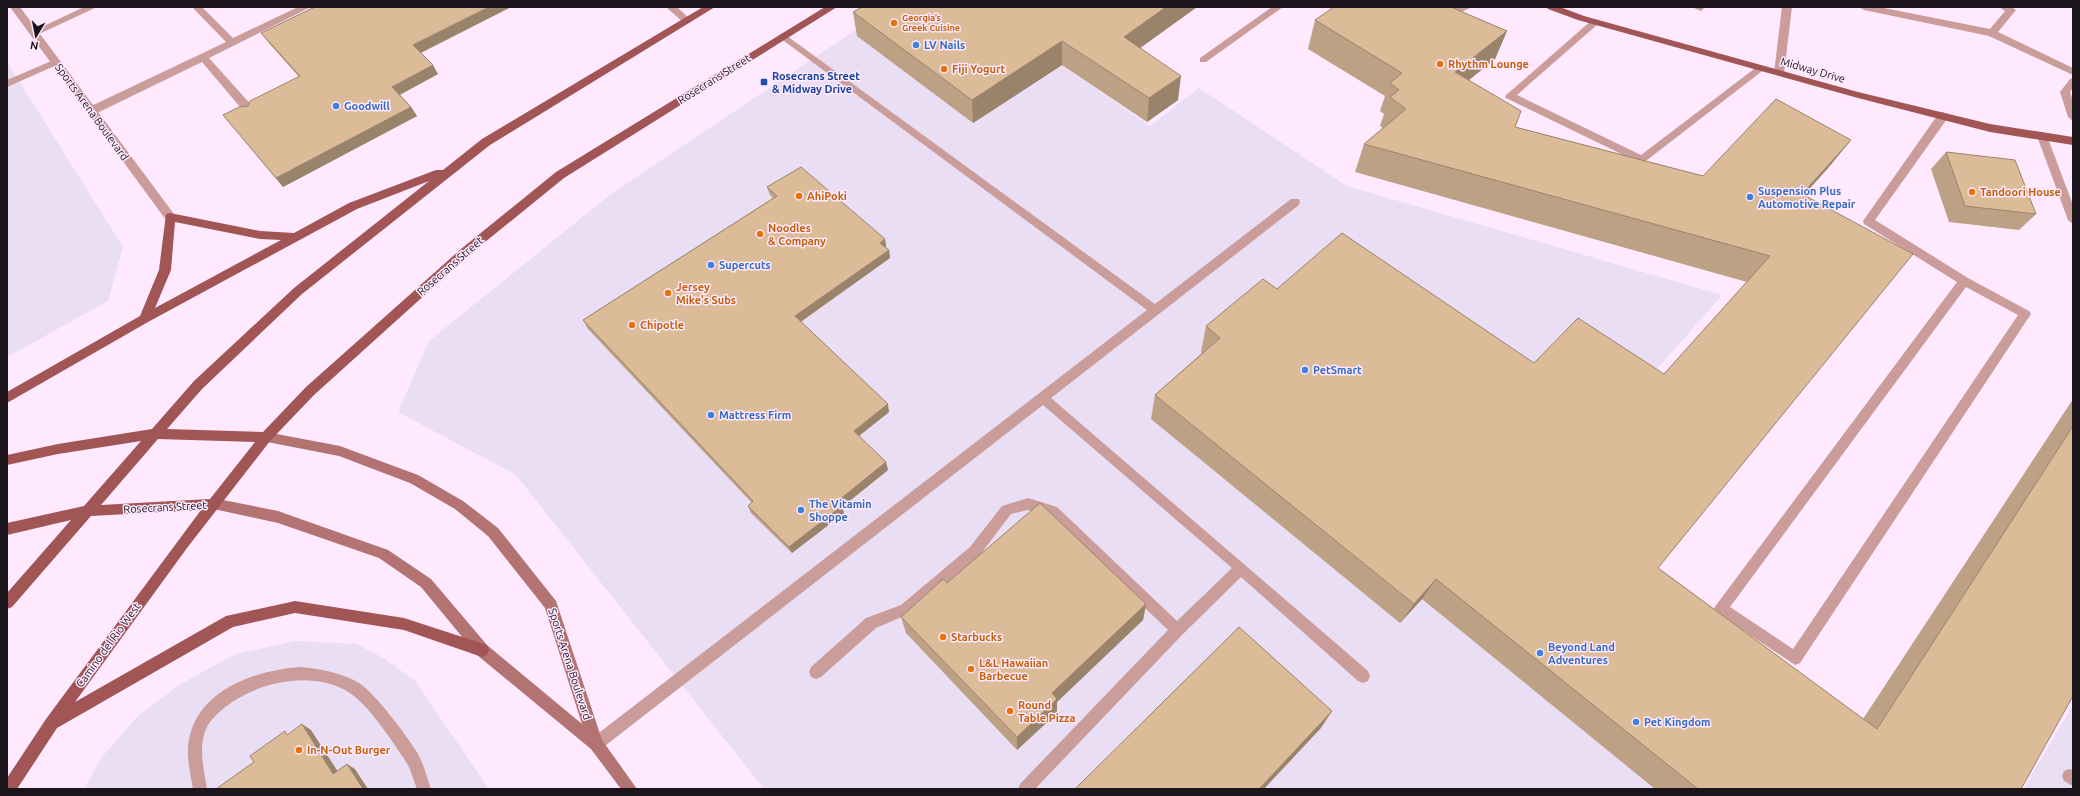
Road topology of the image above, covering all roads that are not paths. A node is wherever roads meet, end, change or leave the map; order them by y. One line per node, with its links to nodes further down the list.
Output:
1 (15, 7): 17 (street, Sports Arena Boulevard)
2 (92, 7): 17 (street)
3 (197, 7): 20 (street)
4 (306, 7): 20 (street)
5 (671, 7): 15 (street)
6 (710, 7): 15 (main road)
7 (832, 7): 19 (main road, Rosecrans Street)
8 (1278, 7): 22 (street)
9 (1432, 7): 10 (street)
10 (1467, 7)
11 (1551, 7): 16 (main road, Midway Drive)
12 (1787, 7): 26 (street)
13 (1864, 7): 18 (street)
14 (2004, 7): 18 (street)
15 (687, 20): 35 (main road)
16 (1595, 22): 24 (main road, Midway Drive); 24 (street)
17 (34, 33): 23 (street, Sports Arena Boulevard)
18 (1992, 33): 25 (street)
19 (784, 36): 41 (street); 46 (main road, Rosecrans Street)
20 (232, 43): 21 (street)
21 (203, 57): 29 (street); 30 (street)
22 (1203, 60)
23 (56, 62): 28 (street); 29 (street, Sports Arena Boulevard)
24 (1761, 68): 26 (main road, Midway Drive)
25 (2073, 72)
26 (1779, 73): 31 (main road, Midway Drive)
27 (2073, 81): 32 (street)
28 (7, 84)
29 (91, 111): 37 (street, Sports Arena Boulevard)
30 (250, 111)
31 (1943, 116): 33 (main road, Midway Drive); 40 (street)
32 (2073, 117)
33 (2042, 136): 34 (main road, Midway Drive); 38 (street)
34 (2073, 141)
35 (453, 168): 39 (main road); 45 (main road)
36 (1295, 202): 41 (street)
37 (170, 217): 39 (main road); 42 (main road)
38 (2073, 220)
39 (296, 236): 42 (main road)
40 (1964, 281): 40 (street)
41 (1155, 310): 43 (street)
42 (144, 319): 44 (main road)
43 (1042, 397): 51 (street); 58 (street)
44 (7, 398)
45 (155, 434): 46 (main road, Sports Arena Boulevard); 47 (main road); 49 (main road)
46 (266, 437): 48 (main road, Rosecrans Street); 58 (main road, Sports Arena Boulevard)
47 (7, 460)
48 (213, 504): 49 (main road, Rosecrans Street); 54 (main road, Sports Arena Boulevard); 57 (main road, Camino del Rio West)
49 (87, 511): 50 (main road, Rosecrans Street); 52 (main road)
50 (7, 529)
51 (1241, 568): 53 (street); 56 (street)
52 (7, 603)
53 (1177, 630): 55 (street); 63 (street)
54 (482, 650): 57 (main road); 58 (main road, Sports Arena Boulevard)
55 (816, 672)
56 (1363, 676)
57 (51, 724): 59 (main road, Camino del Rio West)
58 (596, 744): 62 (main road, Sports Arena Boulevard)
59 (8, 789)
60 (200, 789): 61 (street)
61 (424, 789)
62 (630, 789)
63 (1025, 789)

